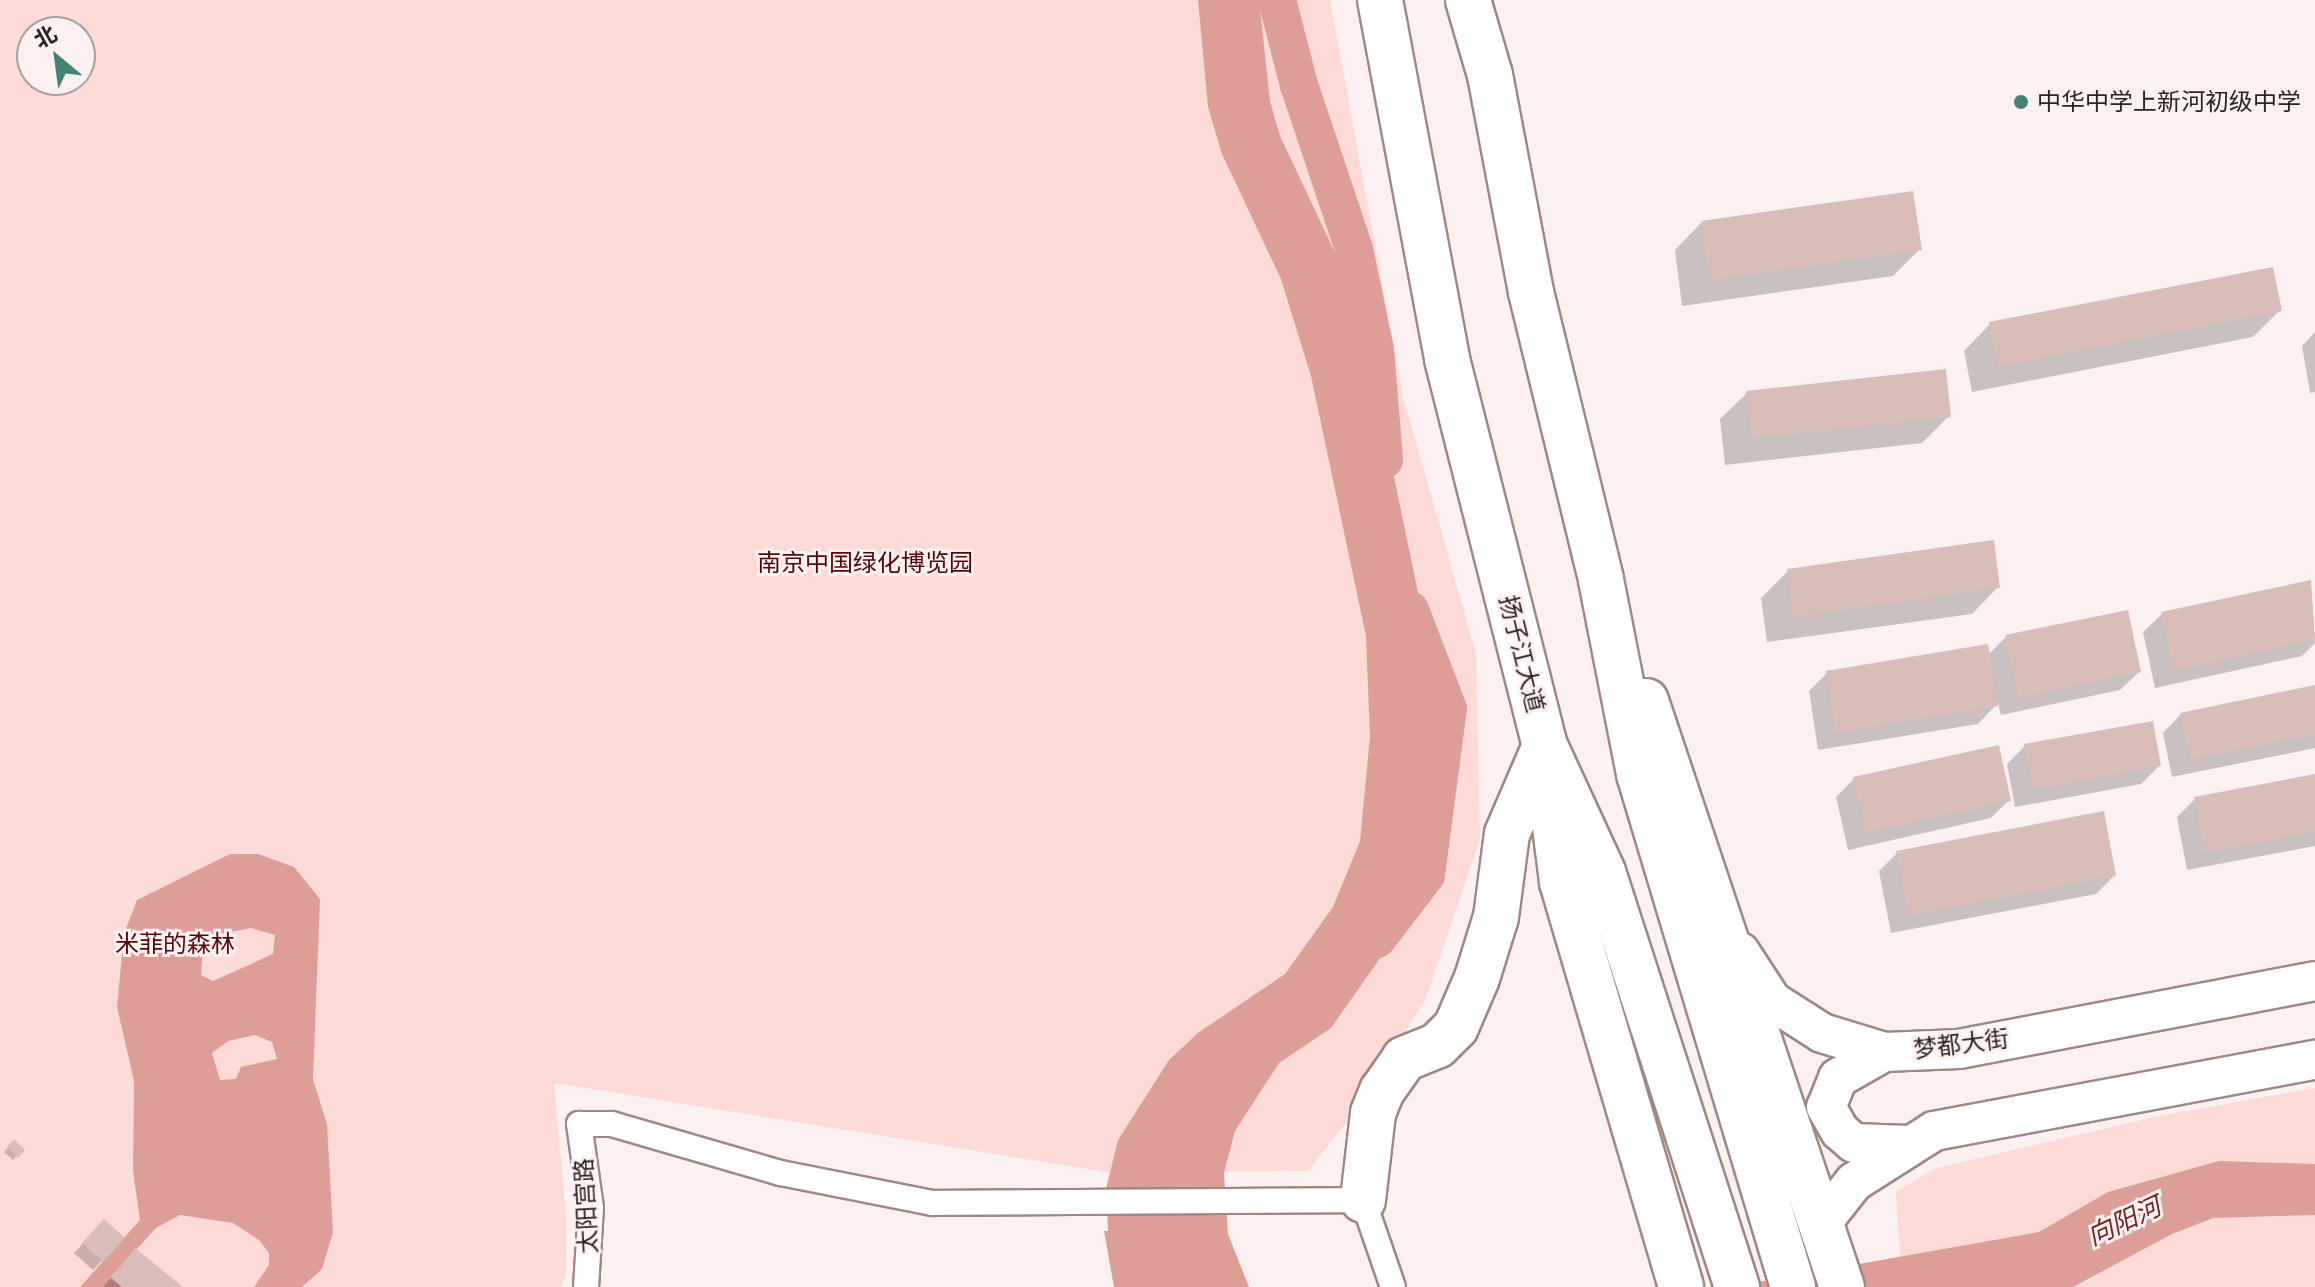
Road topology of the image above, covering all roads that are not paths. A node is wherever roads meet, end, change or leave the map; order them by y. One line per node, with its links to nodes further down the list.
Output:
1 (1380, 0): 6 (highway, 扬子江大道)
2 (1468, 0): 4 (highway)
3 (1489, 0): 4 (highway)
4 (1490, 75): 5 (highway)
5 (1601, 580): 7 (highway); 18 (highway)
6 (1545, 746): 12 (highway); 14 (highway, 扬子江大道); 15 (highway)
7 (1700, 862): 9 (main road, 梦都大街); 13 (highway)
8 (2315, 981): 9 (main road, 梦都大街)
9 (1884, 1052): 11 (main road)
10 (2315, 1060): 11 (main road)
11 (1908, 1145): 13 (main road)
12 (1363, 1200): 16 (street, 太阳宫路); 17 (street)
13 (1830, 1254)
14 (1732, 1272)
15 (1678, 1277)
16 (586, 1287)
17 (1393, 1287)
18 (1793, 1287)

